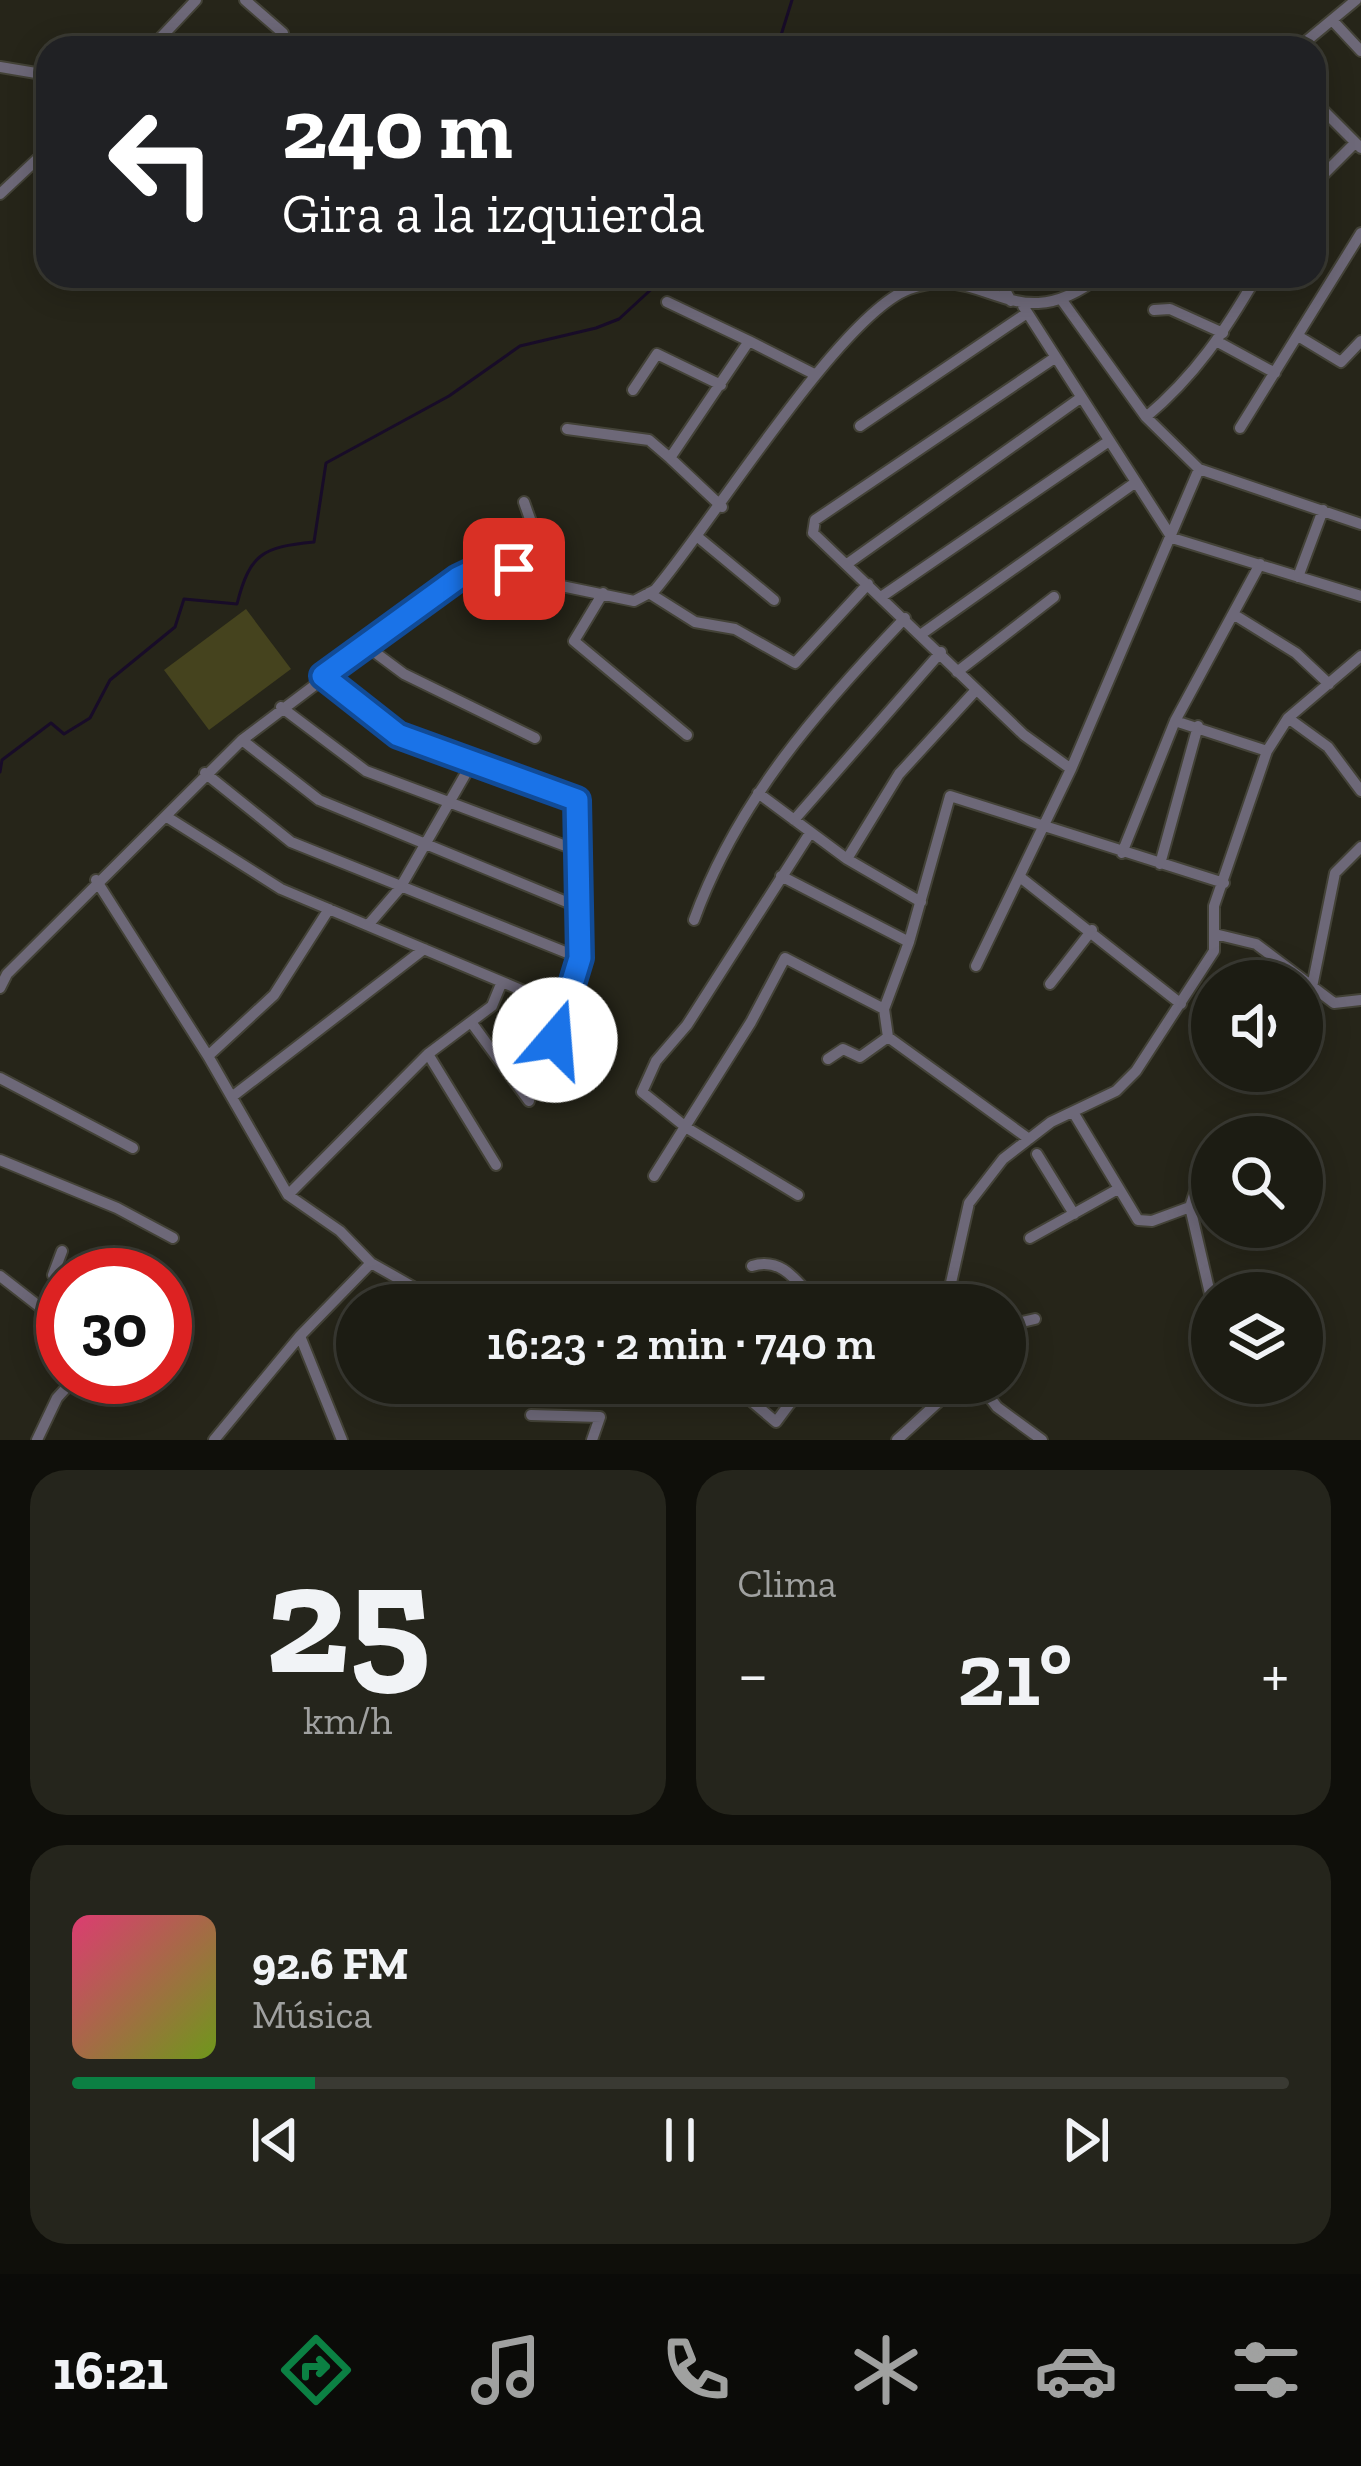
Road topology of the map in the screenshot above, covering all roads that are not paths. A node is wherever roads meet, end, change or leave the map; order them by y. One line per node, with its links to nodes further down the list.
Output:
1 (196, 0): 6 (street)
2 (245, 0): 5 (street)
3 (1356, 0): 4 (street)
4 (1332, 20): 7 (street); 8 (street)
5 (283, 33)
6 (162, 36)
7 (1313, 36)
8 (1361, 51)
9 (0, 67): 10 (street)
10 (36, 73)
11 (1326, 113): 12 (street)
12 (1358, 145): 14 (street)
13 (36, 160): 15 (street)
14 (1326, 173)
15 (0, 194)
16 (1361, 233): 26 (street)
17 (912, 288): 32 (street)
18 (975, 288): 24 (street)
19 (1006, 288): 24 (street)
20 (1080, 288): 22 (street)
21 (1250, 288): 27 (street)
22 (1061, 299): 24 (street); 36 (street)
23 (667, 302): 28 (street)
24 (1019, 307): 30 (street); 37 (street)
25 (1154, 310): 27 (street)
26 (1298, 337): 29 (street); 31 (street)
27 (1221, 338): 31 (street); 36 (street)
28 (749, 341): 32 (street); 33 (street)
29 (1361, 341)
30 (1053, 359): 35 (street); 50 (street)
31 (1275, 374): 39 (street)
32 (817, 375): 45 (street)
33 (721, 385): 34 (street); 41 (street)
34 (633, 390)
35 (1079, 399): 40 (street); 50 (street)
36 (1146, 417): 42 (street)
37 (860, 426)
38 (567, 428): 41 (street)
39 (1240, 428)
40 (1109, 441): 43 (street); 57 (street)
41 (670, 458): 45 (street)
42 (1199, 469): 46 (street); 49 (street)
43 (1136, 482): 49 (street); 63 (street)
44 (524, 502): 53 (street)
45 (722, 507): 48 (street)
46 (1323, 510): 47 (street); 52 (street)
47 (1361, 524)
48 (699, 538): 56 (street); 60 (street)
49 (1172, 538): 51 (street); 82 (street)
50 (848, 563): 54 (street)
51 (1260, 564): 52 (street); 61 (street)
52 (1298, 577): 58 (street)
53 (554, 584): 55 (street); 64 (street)
54 (868, 584): 56 (street); 57 (street)
55 (603, 593): 56 (street); 77 (street)
56 (649, 593)
57 (884, 595): 62 (street)
58 (1361, 596)
59 (1054, 597): 68 (street)
60 (774, 600)
61 (1233, 614): 71 (street); 75 (street)
62 (905, 618): 63 (street); 85 (street)
63 (923, 633): 65 (street)
64 (365, 645): 69 (street); 78 (street)
65 (941, 652): 68 (street); 88 (street)
66 (1361, 656): 67 (street)
67 (1346, 670): 70 (street); 71 (street)
68 (957, 672): 72 (street)
69 (323, 676): 73 (street); 81 (street)
70 (1361, 681)
71 (1328, 684): 74 (street)
72 (976, 690): 82 (street); 95 (street)
73 (281, 707): 79 (street); 86 (street)
74 (1288, 718): 80 (street); 84 (street)
75 (1174, 721): 76 (street); 94 (street)
76 (1198, 726): 80 (street); 96 (street)
77 (687, 735)
78 (535, 738)
79 (242, 740): 83 (street); 91 (street)
80 (1268, 751): 100 (street)
81 (472, 761): 86 (street); 93 (street)
82 (1071, 769): 89 (street)
83 (205, 773): 87 (street); 101 (street)
84 (1361, 790)
85 (758, 793): 88 (street); 105 (street)
86 (446, 802): 91 (street); 93 (street)
87 (167, 818): 99 (street); 104 (street)
88 (794, 820): 90 (street)
89 (1044, 828): 94 (street); 98 (street); 102 (street)
90 (810, 833): 95 (street); 97 (street)
91 (421, 844): 101 (street); 103 (street)
92 (1361, 847): 113 (street)
93 (579, 851): 103 (street)
94 (1122, 853): 96 (street)
95 (847, 859): 102 (street)
96 (1160, 864): 100 (street)
97 (781, 876): 109 (street); 133 (street)
98 (1020, 877): 107 (street); 114 (street)
99 (96, 880): 117 (street); 127 (street)
100 (1224, 883): 108 (street)
101 (400, 888): 106 (street); 111 (street)
102 (921, 902): 109 (street)
103 (581, 908): 111 (street)
104 (329, 909): 106 (street); 127 (street)
105 (694, 920)
106 (369, 924): 110 (street)
107 (1092, 930): 116 (street); 120 (street)
108 (1215, 934): 112 (street); 120 (street)
109 (909, 942): 122 (street)
110 (424, 949): 115 (street); 130 (street)
111 (580, 958): 121 (street)
112 (1276, 960)
113 (1318, 960)
114 (976, 966)
115 (501, 984): 121 (street); 123 (street)
116 (1050, 984)
117 (0, 988)
118 (1323, 996): 119 (street)
119 (1361, 1000)
120 (1181, 1004): 132 (street)
121 (564, 1008): 125 (street)
122 (884, 1009): 124 (street); 133 (street)
123 (472, 1022): 126 (street); 131 (street)
124 (888, 1037): 128 (street); 134 (street)
125 (555, 1040)
126 (428, 1054): 138 (street); 141 (street)
127 (208, 1056): 130 (street)
128 (829, 1059)
129 (0, 1078): 135 (street)
130 (232, 1096): 141 (street)
131 (529, 1102)
132 (1073, 1112): 134 (street); 140 (street)
133 (687, 1128): 139 (street); 142 (street)
134 (1029, 1139): 154 (street)
135 (133, 1148)
136 (1037, 1154): 145 (street)
137 (0, 1160): 146 (street)
138 (496, 1165)
139 (654, 1176)
140 (1118, 1189): 144 (street); 145 (street)
141 (288, 1195): 148 (street)
142 (798, 1195)
143 (1191, 1205): 144 (street)
144 (1190, 1208): 150 (street)
145 (1073, 1214): 147 (street)
146 (173, 1238)
147 (1030, 1238)
148 (370, 1263): 152 (street); 158 (street)
149 (752, 1266): 153 (street)
150 (1205, 1272)
151 (0, 1276): 155 (street)
152 (408, 1284)
153 (799, 1284)
154 (951, 1284)
155 (36, 1304)
156 (1035, 1319): 157 (street)
157 (1026, 1321)
158 (300, 1336): 167 (street); 168 (street)
159 (54, 1404): 166 (street)
160 (755, 1404): 161 (street)
161 (789, 1404)
162 (936, 1404): 170 (street)
163 (996, 1404): 165 (street)
164 (531, 1415): 169 (street)
165 (1034, 1437)
166 (37, 1440)
167 (214, 1440)
168 (341, 1440)
169 (592, 1440)
170 (898, 1440)

